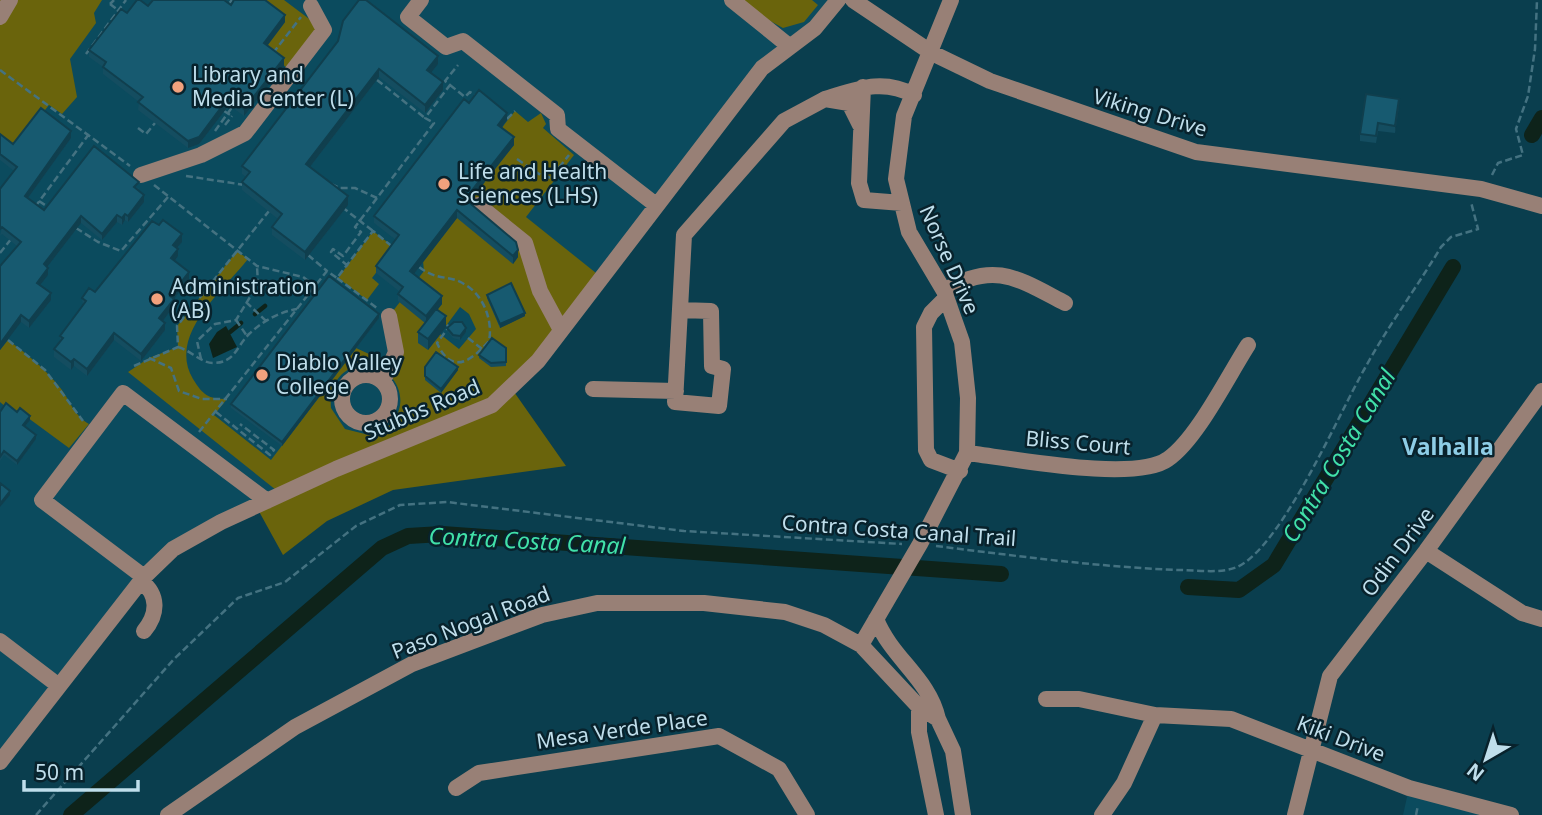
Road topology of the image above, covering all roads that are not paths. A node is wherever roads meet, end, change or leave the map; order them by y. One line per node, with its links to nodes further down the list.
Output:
1 (10, 0): 8 (street)
2 (421, 0): 18 (street)
3 (732, 0): 9 (street)
4 (838, 0): 9 (street, Stubbs Road)
5 (853, 0): 10 (street, Viking Drive)
6 (951, 0): 10 (street, Norse Drive)
7 (308, 5): 15 (street)
8 (0, 17)
9 (789, 46): 18 (street, Stubbs Road)
10 (932, 53): 12 (street, Norse Drive); 19 (street, Viking Drive)
11 (863, 87): 12 (street); 13 (street); 14 (street)
12 (914, 95): 16 (street, Norse Drive)
13 (825, 99): 14 (street); 22 (street)
14 (860, 126): 16 (street)
15 (141, 175)
16 (902, 203): 20 (street, Norse Drive)
17 (478, 205): 24 (street)
18 (656, 205): 24 (street, Stubbs Road)
19 (1542, 206)
20 (945, 295): 21 (street); 32 (street, Norse Drive); 33 (street)
21 (1065, 303)
22 (680, 310): 28 (street); 28 (street)
23 (389, 316): 26 (street)
24 (561, 330): 31 (street, Stubbs Road)
25 (1248, 345): 32 (street, Bliss Court)
26 (383, 381): 30 (street); 30 (street)
27 (593, 389): 28 (street)
28 (676, 391)
29 (1539, 400): 35 (street, Odin Drive)
30 (376, 421): 31 (street)
31 (385, 450): 34 (street, Stubbs Road)
32 (967, 453): 33 (street, Norse Drive)
33 (960, 471): 37 (street, Norse Drive)
34 (267, 501): 36 (street, Stubbs Road); 36 (street)
35 (1426, 551): 38 (street); 47 (street, Odin Drive)
36 (142, 579): 39 (street); 42 (street, Stubbs Road)
37 (876, 619): 41 (street, Norse Drive); 46 (street)
38 (1542, 619)
39 (144, 631)
40 (0, 641): 42 (street)
41 (861, 645): 44 (street, Paso Nogal Road); 50 (street, Paso Nogal Road)
42 (59, 686): 48 (street, Stubbs Road)
43 (1046, 699): 45 (street, Kiki Drive)
44 (919, 708): 46 (street, Paso Nogal Road); 52 (street)
45 (1155, 715): 47 (street, Kiki Drive); 54 (street)
46 (937, 719): 53 (street)
47 (1312, 750): 55 (street, Odin Drive); 56 (street, Kiki Drive)
48 (0, 762)
49 (456, 788): 51 (street, Mesa Verde Place)
50 (168, 815)
51 (807, 815)
52 (936, 815)
53 (963, 815)
54 (1102, 815)
55 (1295, 815)
56 (1511, 815)

